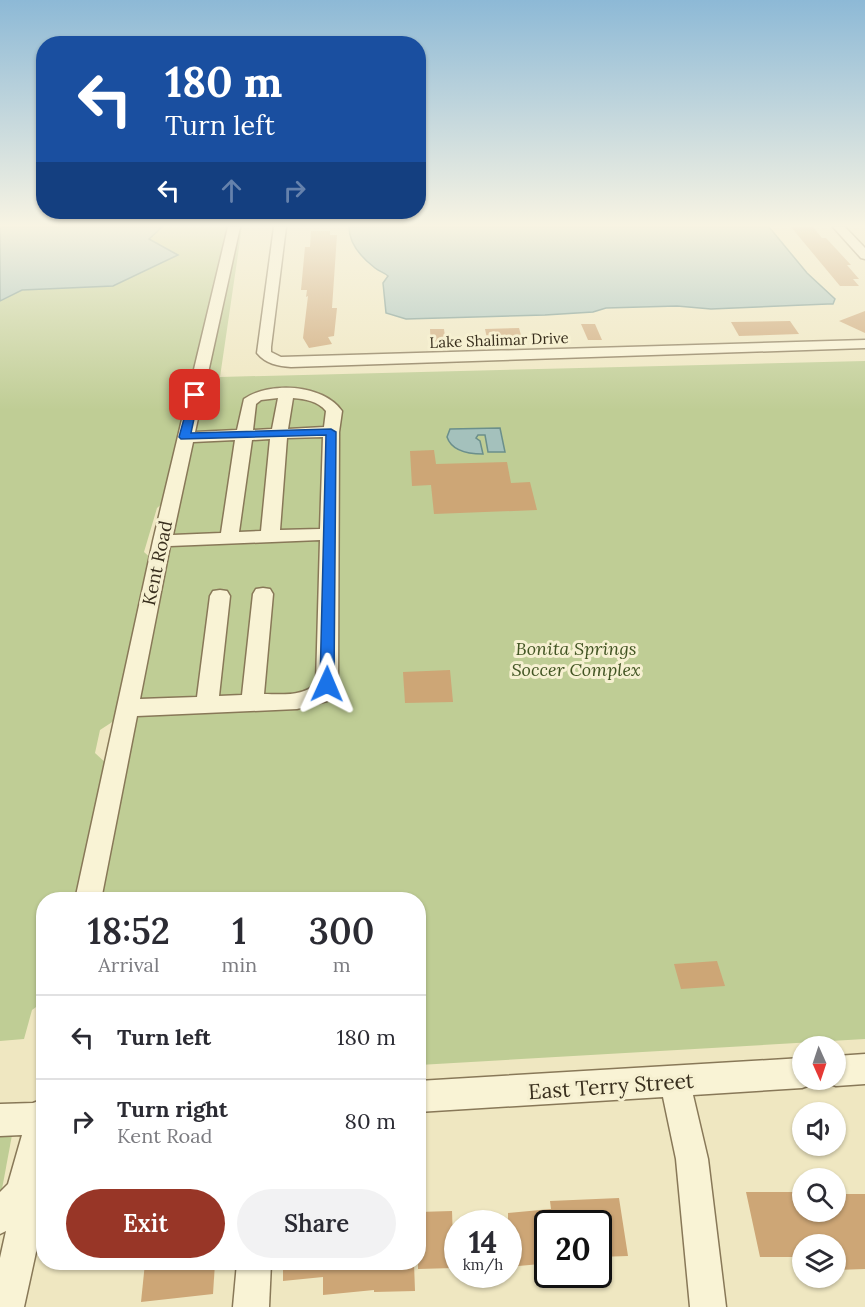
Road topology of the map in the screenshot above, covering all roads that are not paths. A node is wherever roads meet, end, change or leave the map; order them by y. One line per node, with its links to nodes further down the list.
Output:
1 (219, 288): 8 (street, Kent Road)
2 (272, 288): 3 (street, Lake Shalimar Drive)
3 (865, 344)
4 (286, 393): 5 (street); 6 (street); 7 (street)
5 (331, 432): 6 (street); 9 (street)
6 (279, 434): 7 (street); 10 (street)
7 (244, 435): 8 (street); 11 (street)
8 (184, 437): 12 (street, Kent Road)
9 (329, 534): 10 (street); 15 (street)
10 (270, 537): 11 (street)
11 (229, 538): 12 (street)
12 (162, 541): 17 (street, Kent Road)
13 (263, 594): 15 (street)
14 (220, 596): 16 (street)
15 (252, 703): 16 (street)
16 (207, 705): 17 (street)
17 (127, 708): 18 (street, Kent Road)
18 (90, 892)
19 (865, 1069): 20 (street)
20 (846, 1070)
21 (792, 1074): 22 (street, East Terry Street)
22 (675, 1082): 23 (street, East Terry Street); 31 (street)
23 (426, 1097)
24 (36, 1117): 25 (street)
25 (0, 1120)
26 (36, 1136): 27 (street)
27 (11, 1205): 29 (street)
28 (254, 1270): 30 (street)
29 (6, 1307)
30 (251, 1307)
31 (708, 1307)

